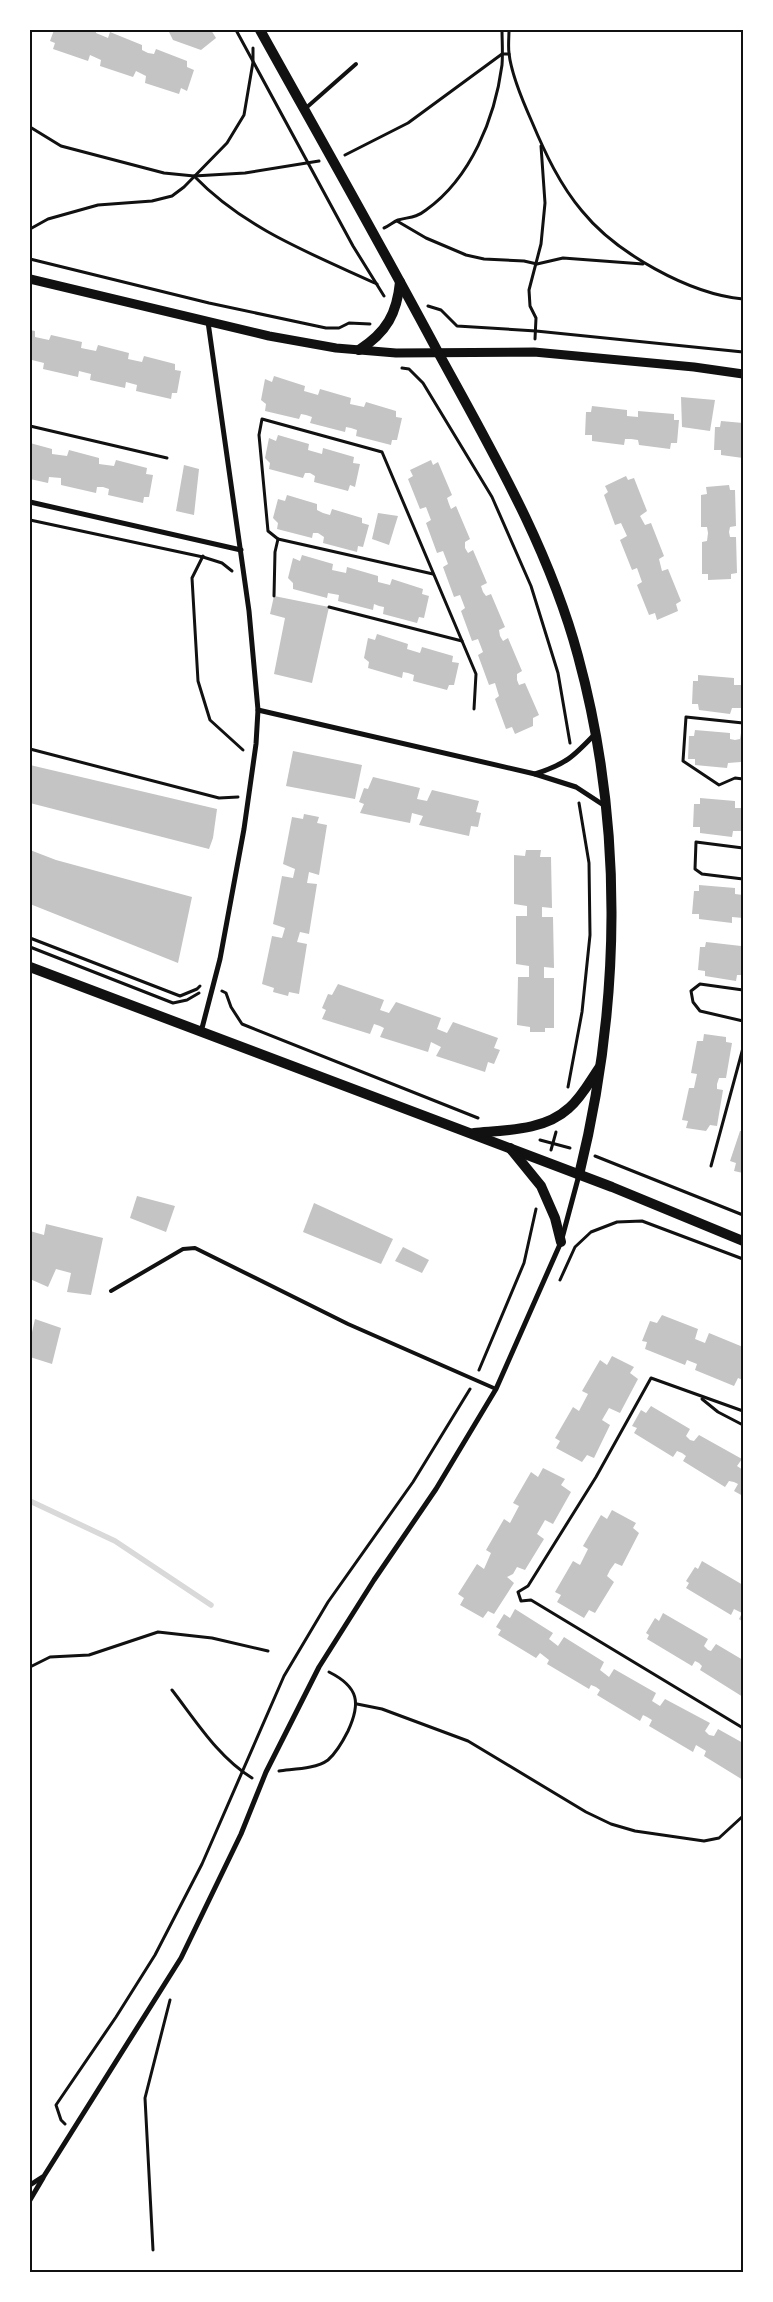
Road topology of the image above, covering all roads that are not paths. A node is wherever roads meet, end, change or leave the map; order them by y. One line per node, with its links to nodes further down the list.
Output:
1 (260, 30): 3 (main road)
2 (356, 64): 3 (lane)
3 (304, 109): 5 (main road)
4 (30, 279): 6 (street)
5 (400, 282): 7 (main road); 8 (main road)
6 (208, 322): 7 (street); 11 (street)
7 (359, 350): 8 (street)
8 (438, 352): 9 (street); 13 (main road)
9 (743, 374)
10 (30, 502): 11 (street)
11 (241, 550): 12 (street)
12 (258, 710): 14 (street); 17 (street)
13 (596, 733): 14 (street); 15 (main road)
14 (535, 774): 15 (street)
15 (607, 807): 18 (main road)
16 (30, 966): 17 (main road)
17 (201, 1032): 19 (main road)
18 (601, 1065): 19 (main road); 21 (main road)
19 (470, 1133): 20 (main road)
20 (509, 1147): 21 (main road); 23 (main road)
21 (579, 1175): 22 (main road); 23 (street)
22 (743, 1240)
23 (561, 1242): 25 (street)
24 (111, 1291): 25 (lane)
25 (496, 1389): 26 (street)
26 (44, 2176): 27 (street); 28 (street)
27 (30, 2185)
28 (30, 2200)

